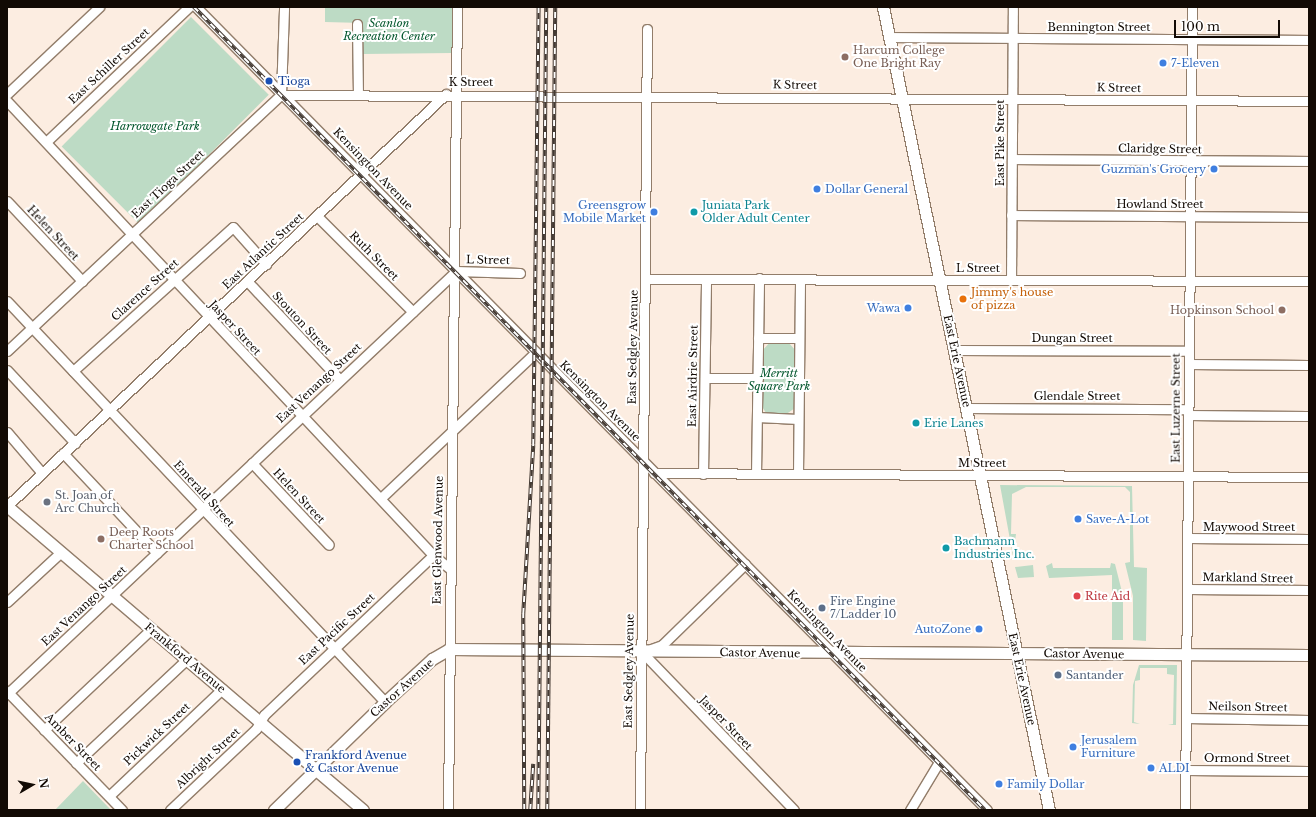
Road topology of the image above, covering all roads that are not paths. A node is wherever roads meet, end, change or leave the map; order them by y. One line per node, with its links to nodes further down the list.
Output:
1 (99, 7): 15 (street)
2 (189, 7): 26 (street, East Schiller Street)
3 (196, 7): 19 (street, Kensington Avenue)
4 (284, 7): 19 (street)
5 (457, 7): 18 (street)
6 (883, 7): 11 (main road, East Erie Avenue)
7 (1013, 7): 12 (street, East Pike Street)
8 (1192, 7): 13 (street, East Luzerne Street)
9 (357, 24): 16 (street)
10 (647, 29): 20 (street, East Sedgley Avenue)
11 (889, 37): 12 (street, Bennington Street); 21 (main road, East Erie Avenue)
12 (1013, 38): 13 (street, Bennington Street); 22 (street, East Pike Street)
13 (1191, 39): 14 (street, Bennington Street); 23 (street, East Luzerne Street)
14 (1309, 40)
15 (7, 94)
16 (358, 94): 17 (street, K Street); 19 (street, K Street)
17 (446, 94): 18 (street, K Street); 30 (street, East Atlantic Street)
18 (456, 94): 20 (street, K Street); 38 (street)
19 (281, 95): 30 (street, Kensington Avenue); 36 (street, East Tioga Street)
20 (646, 95): 21 (street, K Street); 41 (street, East Sedgley Avenue)
21 (902, 98): 22 (street, K Street); 44 (main road, East Erie Avenue)
22 (1012, 98): 23 (street, K Street); 27 (street, East Pike Street)
23 (1191, 100): 25 (street, K Street); 28 (street, East Luzerne Street)
24 (7, 101): 26 (street, Jasper Street)
25 (1309, 101)
26 (46, 142): 36 (street, Jasper Street)
27 (1012, 159): 28 (street, Claridge Street); 32 (street, East Pike Street)
28 (1190, 161): 29 (street, Claridge Street); 34 (street, East Luzerne Street)
29 (1309, 161)
30 (362, 175): 33 (street, East Atlantic Street); 38 (street, Kensington Avenue)
31 (7, 201): 48 (street, Helen Street)
32 (1011, 215): 34 (street, Howland Street); 46 (street, East Pike Street)
33 (318, 216): 37 (street, East Atlantic Street); 52 (street, Ruth Street)
34 (1190, 216): 35 (street, Howland Street); 47 (street, East Luzerne Street)
35 (1309, 217)
36 (132, 235): 45 (street, Jasper Street); 48 (street, East Tioga Street)
37 (266, 264): 45 (street, Clarence Street); 50 (street, East Atlantic Street)
38 (456, 271): 39 (street, L Street); 52 (street, East Venango Street); 60 (street, Kensington Avenue); 75 (street, East Glenwood Avenue)
39 (520, 273)
40 (759, 278): 42 (street, L Street); 43 (street, L Street); 55 (street)
41 (646, 279): 42 (street, L Street); 79 (street, East Sedgley Avenue)
42 (706, 279): 65 (street, East Airdrie Street)
43 (800, 279): 44 (street, L Street); 56 (street)
44 (940, 279): 46 (street, L Street); 57 (main road, East Erie Avenue)
45 (173, 280): 53 (street, Jasper Street); 64 (street, Clarence Street)
46 (1011, 280): 47 (street, L Street)
47 (1189, 280): 49 (street, L Street); 59 (street, East Luzerne Street)
48 (82, 281): 54 (street, East Tioga Street)
49 (1309, 281)
50 (248, 282): 53 (street, East Atlantic Street); 67 (street, Stouton Street)
51 (7, 301): 54 (street, Emerald Street)
52 (413, 312): 67 (street, East Venango Street)
53 (209, 318): 69 (street, East Atlantic Street); 71 (street, Jasper Street)
54 (32, 328): 58 (street, East Tioga Street); 64 (street, Emerald Street)
55 (758, 338): 56 (street); 66 (street)
56 (799, 338): 74 (street)
57 (954, 350): 59 (street, Dungan Street); 68 (main road, East Erie Avenue)
58 (7, 351)
59 (1189, 351): 61 (street, East Luzerne Street)
60 (535, 353): 75 (street); 79 (street, Kensington Avenue)
61 (1189, 364): 62 (street); 70 (street, East Luzerne Street)
62 (1309, 364)
63 (7, 370): 77 (street)
64 (73, 371): 69 (street, Emerald Street)
65 (705, 378): 66 (street); 83 (street, East Airdrie Street)
66 (758, 378): 73 (street)
67 (340, 380): 71 (street, East Venango Street)
68 (966, 408): 70 (street, Glendale Street); 86 (main road, East Erie Avenue)
69 (110, 410): 77 (street, East Atlantic Street); 91 (street, Emerald Street)
70 (1188, 412): 72 (street, Glendale Street); 87 (street, East Luzerne Street)
71 (302, 416): 80 (street, East Venango Street); 89 (street, Jasper Street)
72 (1309, 416)
73 (757, 417): 74 (street); 84 (street)
74 (798, 419): 85 (street)
75 (452, 431): 89 (street); 99 (street, East Glenwood Avenue)
76 (7, 432): 81 (street)
77 (74, 443): 78 (street, East Atlantic Street)
78 (63, 453): 81 (street, East Atlantic Street); 96 (street)
79 (642, 461): 82 (street, Kensington Avenue); 107 (street, East Sedgley Avenue)
80 (252, 463): 91 (street, East Venango Street); 94 (street, Helen Street)
81 (42, 472): 90 (street, East Atlantic Street)
82 (654, 473): 83 (street, M Street); 98 (street, Kensington Avenue)
83 (703, 474): 84 (street, M Street)
84 (756, 474): 85 (street, M Street)
85 (798, 474): 86 (street, M Street)
86 (980, 475): 87 (street, M Street); 108 (main road, East Erie Avenue)
87 (1188, 476): 88 (street, M Street); 92 (street, East Luzerne Street)
88 (1309, 477)
89 (381, 498): 97 (street, Jasper Street)
90 (7, 506): 95 (main road, Frankford Avenue)
91 (202, 511): 96 (street, East Venango Street); 105 (street, Emerald Street)
92 (1188, 538): 93 (street, Maywood Street); 100 (street, East Luzerne Street)
93 (1309, 539)
94 (329, 545)
95 (60, 553): 102 (main road, Frankford Avenue); 103 (street)
96 (157, 553): 102 (street, East Venango Street)
97 (433, 555): 99 (street, Jasper Street); 105 (street, East Pacific Street)
98 (745, 564): 107 (street); 109 (street, Kensington Avenue)
99 (449, 568): 106 (street, East Glenwood Avenue)
100 (1188, 589): 101 (street, Markland Street); 110 (street, East Luzerne Street)
101 (1309, 590)
102 (112, 596): 104 (main road, Frankford Avenue); 114 (street, East Venango Street)
103 (7, 602)
104 (150, 629): 112 (main road, Frankford Avenue); 119 (street)
105 (333, 648): 115 (street, Emerald Street); 118 (street, East Pacific Street)
106 (449, 649): 107 (main road, Castor Avenue); 115 (main road, Castor Avenue); 130 (street, East Glenwood Avenue)
107 (642, 652): 109 (main road, Castor Avenue); 131 (street, East Sedgley Avenue); 132 (street, Jasper Street)
108 (1017, 653): 109 (main road, Castor Avenue); 110 (main road, Castor Avenue); 135 (main road, East Erie Avenue)
109 (833, 654): 120 (street, Kensington Avenue)
110 (1187, 655): 111 (main road, Castor Avenue); 116 (street, East Luzerne Street)
111 (1309, 655)
112 (186, 660): 113 (main road, Frankford Avenue); 121 (street)
113 (222, 689): 118 (main road, Frankford Avenue); 125 (street, Pickwick Street)
114 (8, 693): 119 (street, Amber Street)
115 (385, 702): 123 (main road, Castor Avenue)
116 (1186, 718): 117 (street, Neilson Street); 122 (street, East Luzerne Street)
117 (1309, 720)
118 (259, 721): 123 (main road, Frankford Avenue); 127 (street, Albright Street)
119 (44, 730): 121 (street, Amber Street)
120 (939, 762): 133 (street); 134 (street, Kensington Avenue)
121 (76, 763): 125 (street, Amber Street)
122 (1186, 770): 124 (street, Ormond Street); 136 (street, East Luzerne Street)
123 (316, 771): 128 (main road, Castor Avenue); 129 (main road, Frankford Avenue)
124 (1309, 771)
125 (109, 796): 126 (street, Amber Street)
126 (122, 810)
127 (170, 810)
128 (274, 810)
129 (364, 810)
130 (448, 810)
131 (640, 810)
132 (794, 810)
133 (910, 810)
134 (987, 810)
135 (1049, 810)
136 (1185, 810)

